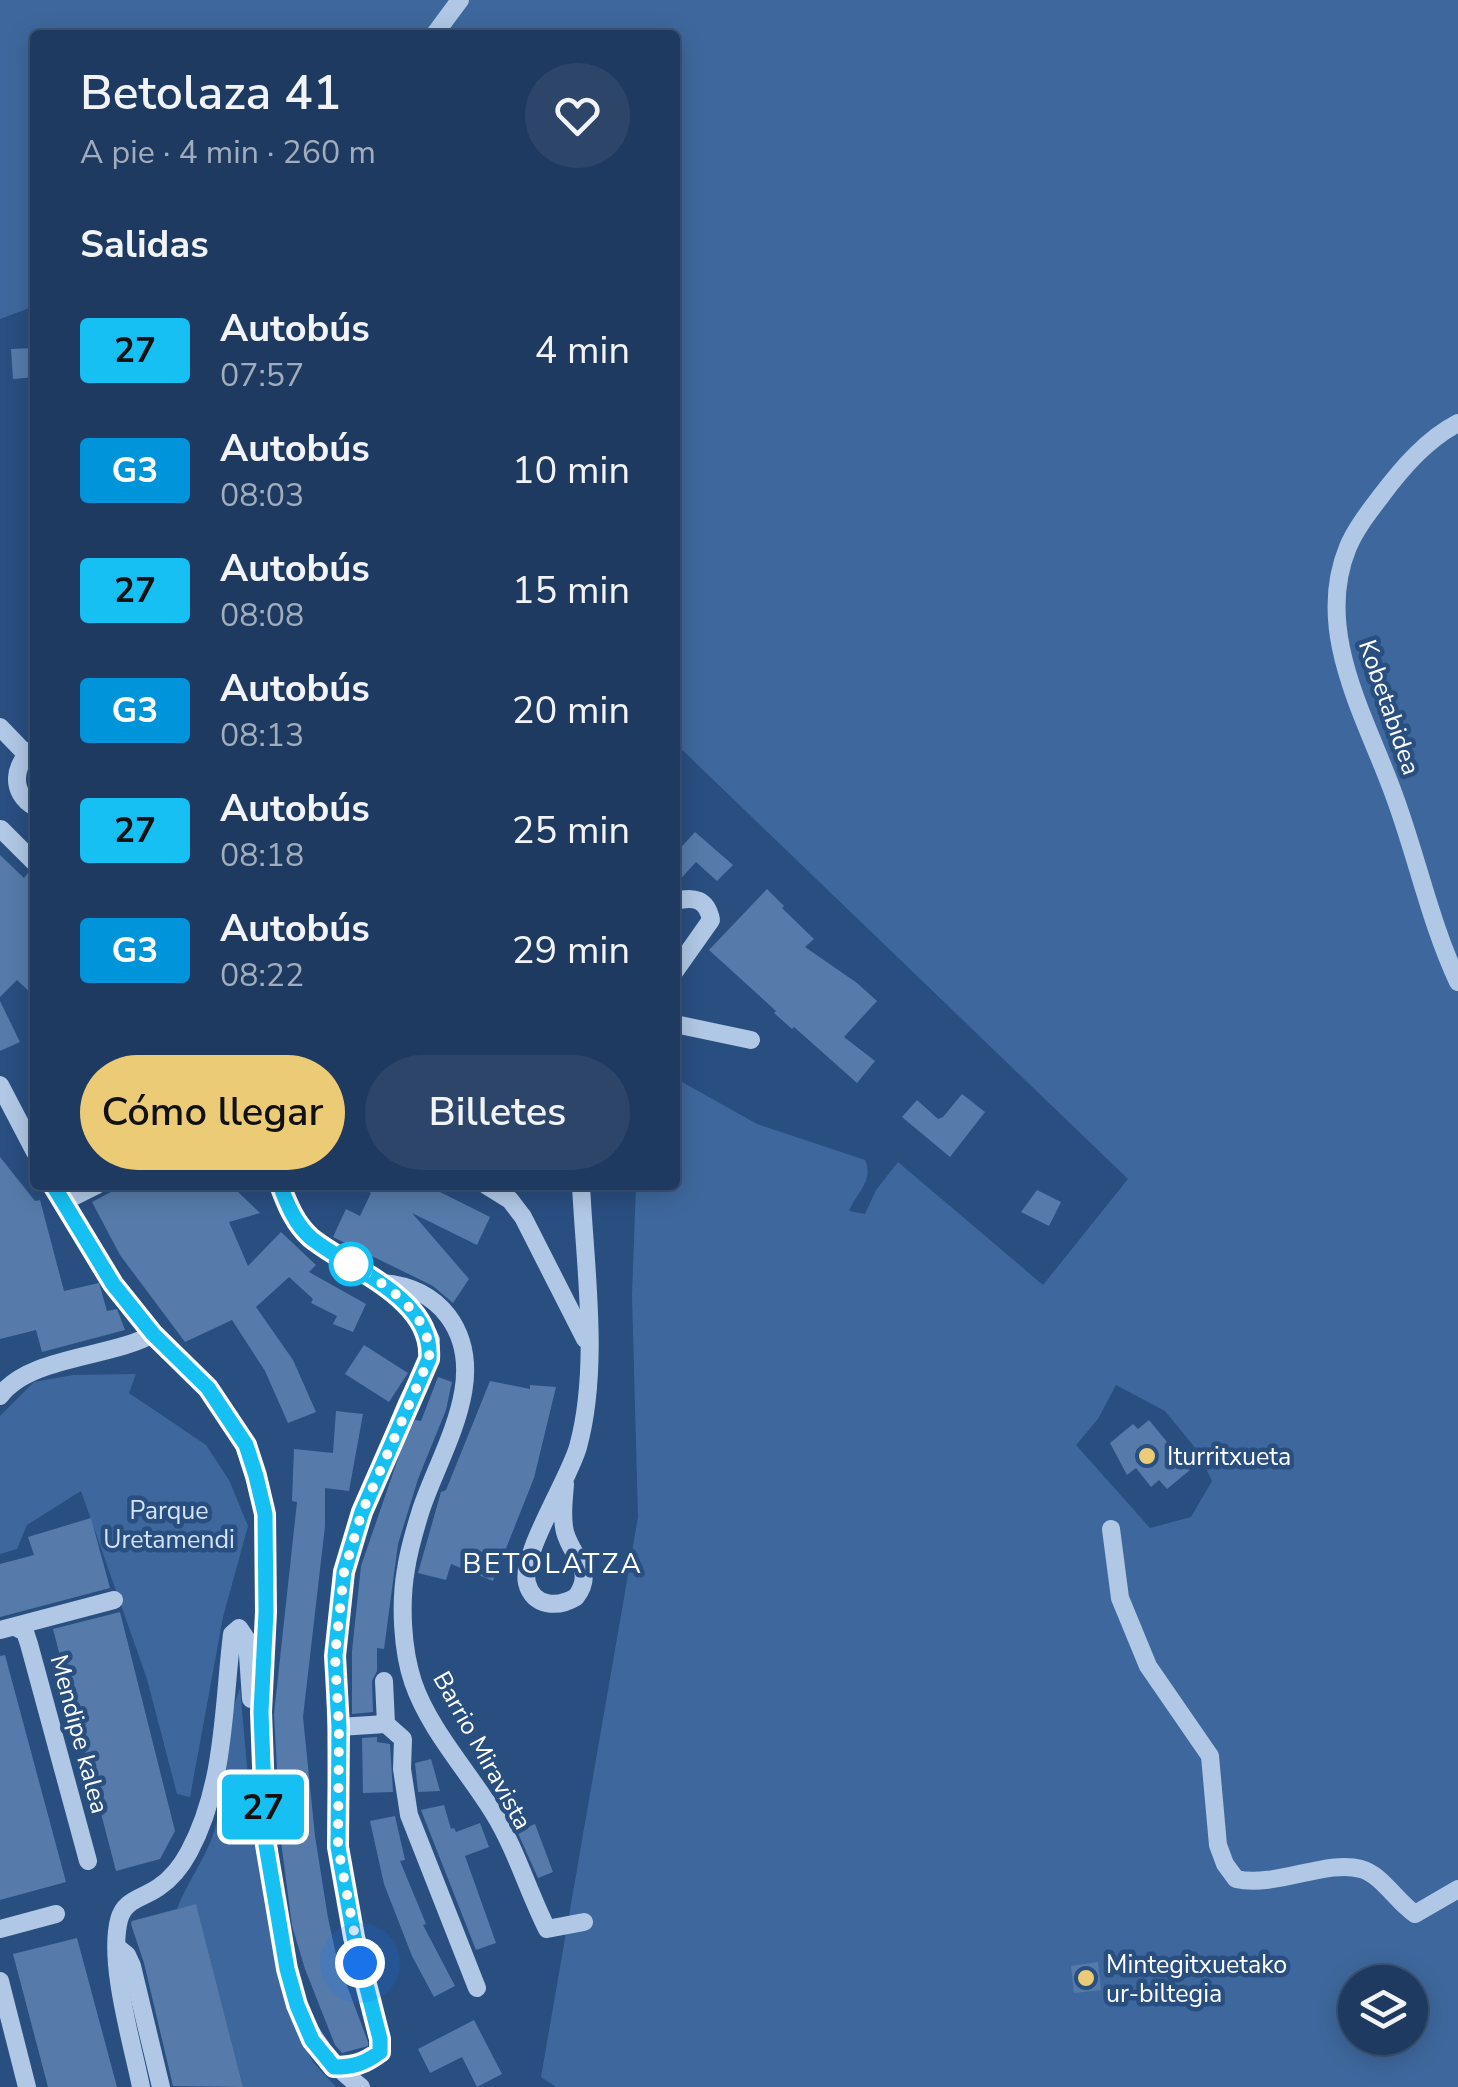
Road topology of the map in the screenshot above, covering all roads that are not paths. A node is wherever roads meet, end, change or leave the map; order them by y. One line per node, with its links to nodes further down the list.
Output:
1 (460, 0): 2 (street)
2 (438, 30)
3 (1458, 423): 11 (street, Kobetabidea)
4 (0, 727): 5 (street)
5 (30, 751): 6 (street)
6 (30, 805): 7 (street)
7 (1, 829): 8 (street)
8 (30, 858)
9 (680, 899): 10 (street)
10 (680, 965)
11 (1458, 982)
12 (680, 1025): 13 (street)
13 (751, 1040)
14 (0, 1085): 15 (street)
15 (30, 1142)
16 (56, 1190): 21 (street)
17 (87, 1190): 21 (street)
18 (282, 1190): 22 (street)
19 (494, 1190): 24 (street)
20 (581, 1190): 24 (street)
21 (63, 1202): 23 (street)
22 (382, 1283): 32 (street); 37 (street, Barrio Miravista)
23 (153, 1334): 25 (street); 33 (street)
24 (588, 1344): 26 (street)
25 (0, 1396)
26 (564, 1484): 26 (street)
27 (1111, 1529): 35 (street)
28 (114, 1600): 29 (street)
29 (8, 1628): 34 (street, Mendipe kalea)
30 (384, 1682): 31 (street)
31 (386, 1724): 32 (street); 41 (street)
32 (339, 1727): 42 (street)
33 (263, 1778): 39 (street); 42 (street)
34 (88, 1861)
35 (1458, 1889)
36 (56, 1914): 38 (street)
37 (584, 1922)
38 (0, 1929)
39 (117, 1947): 44 (street); 45 (street)
40 (0, 1981): 43 (street)
41 (477, 1988)
42 (334, 2067): 46 (street)
43 (27, 2087)
44 (141, 2087)
45 (161, 2087)
46 (361, 2087)

